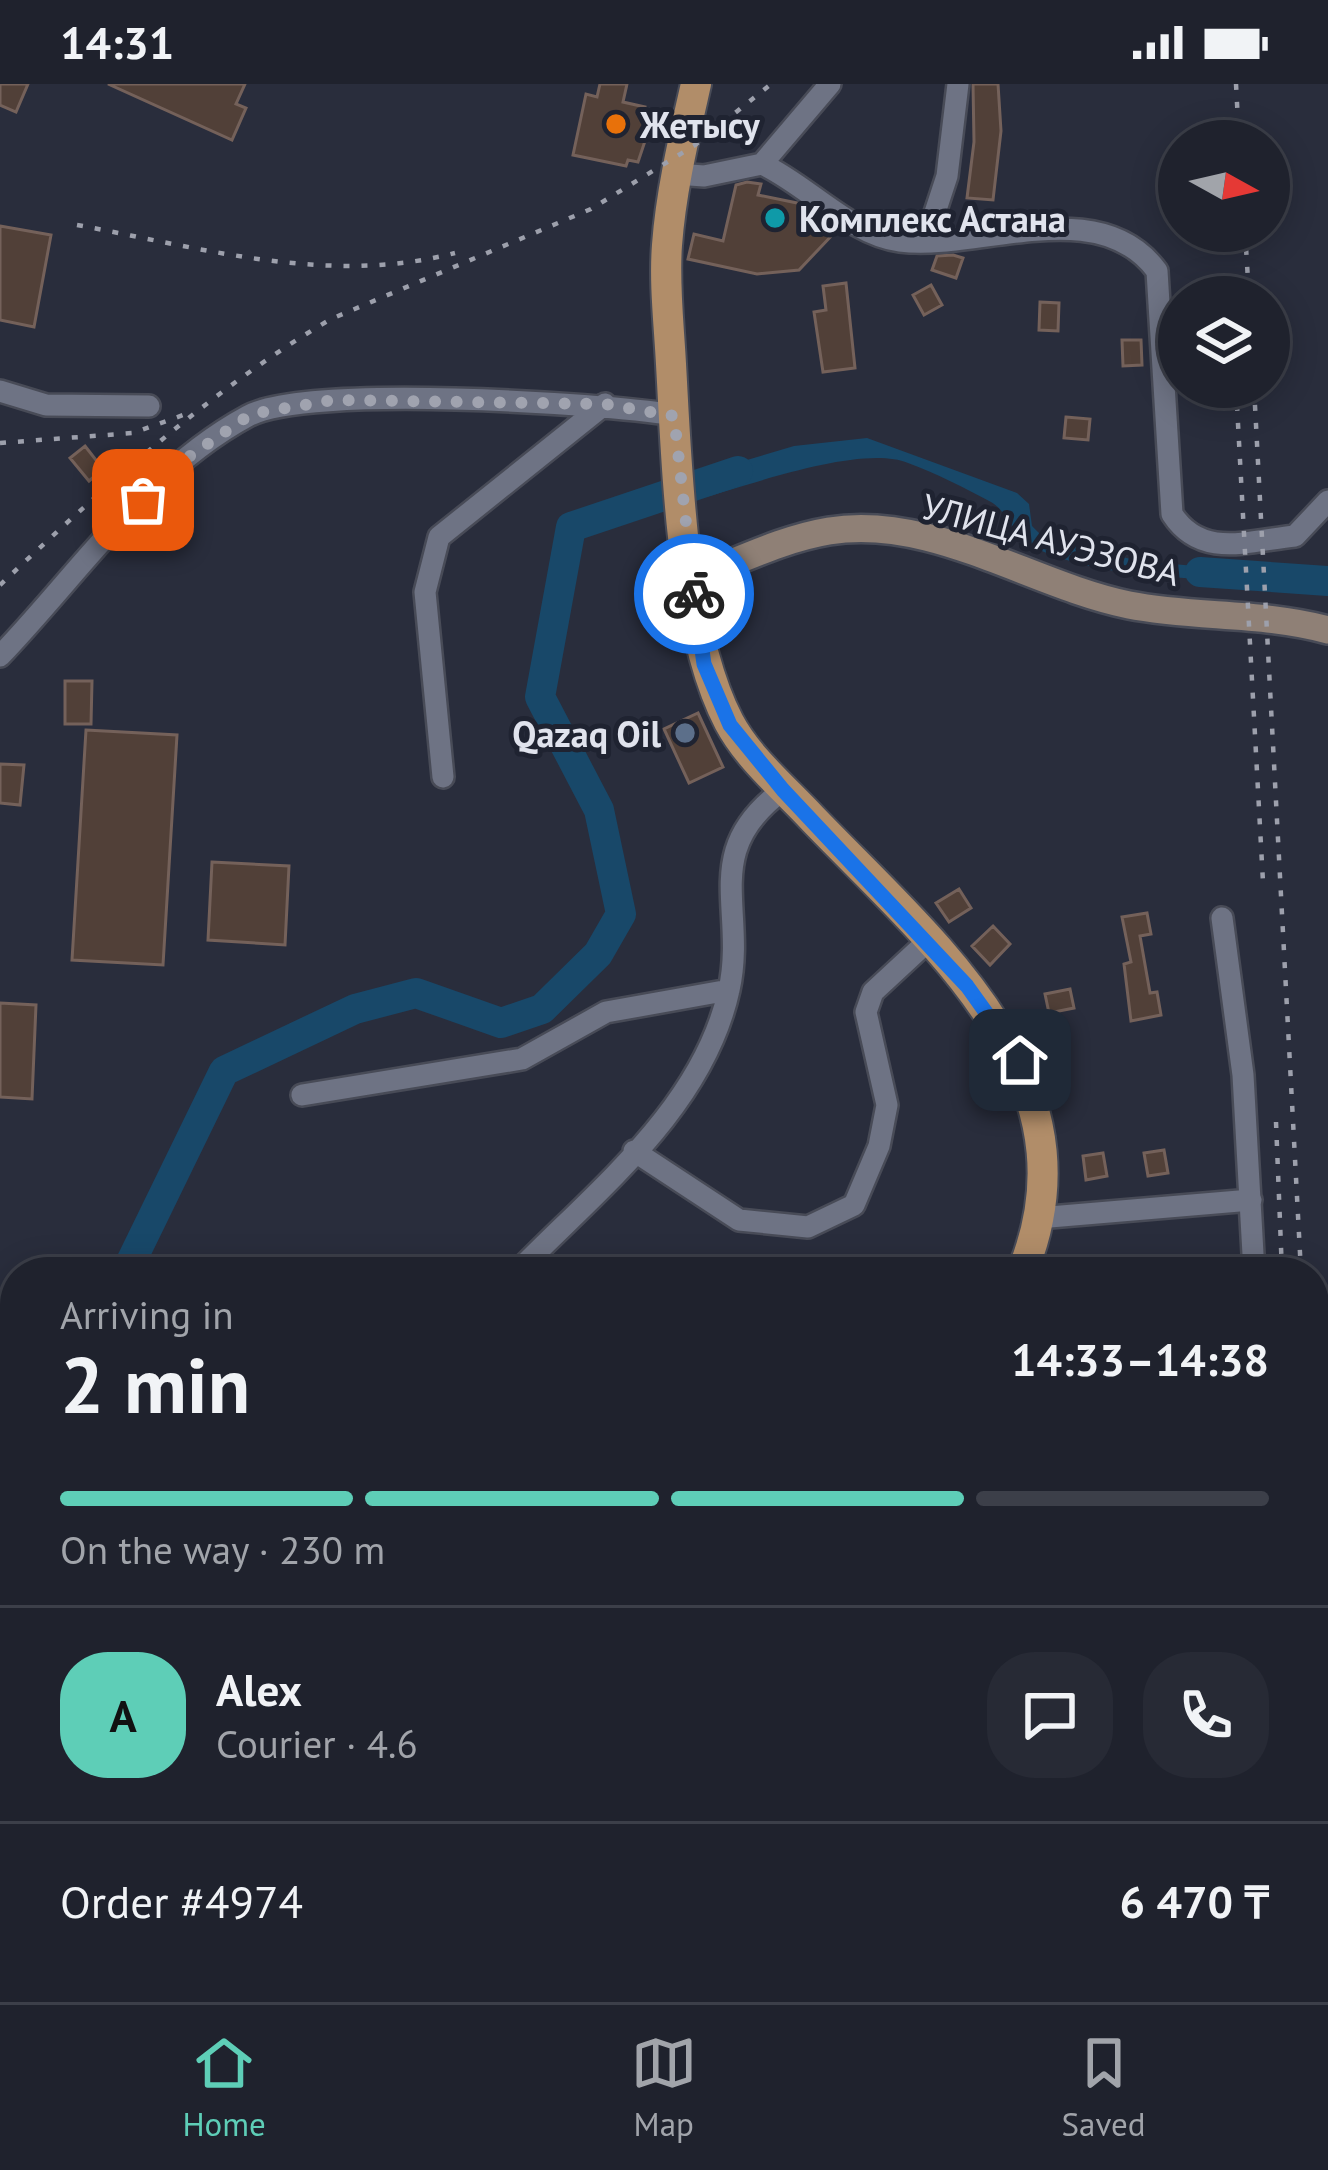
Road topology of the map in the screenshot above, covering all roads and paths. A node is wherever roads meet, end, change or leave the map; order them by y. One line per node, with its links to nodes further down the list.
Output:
1 (696, 84): 5 (main road)
2 (830, 84): 4 (street)
3 (958, 84): 6 (street)
4 (762, 164): 5 (street); 6 (street)
5 (676, 174): 10 (main road)
6 (926, 240): 11 (street)
7 (0, 391): 9 (street)
8 (605, 404): 10 (street); 14 (street); 15 (street)
9 (149, 406)
10 (675, 425): 12 (main road)
11 (1328, 501)
12 (691, 579): 13 (main road, УЛИЦА АУЭЗОВА); 16 (main road)
13 (1328, 630)
14 (0, 656)
15 (443, 777)
16 (783, 790): 18 (main road); 19 (street)
17 (1222, 918): 22 (street)
18 (928, 941): 21 (street); 23 (main road)
19 (729, 990): 20 (street); 21 (street)
20 (302, 1095)
21 (634, 1151): 24 (street)
22 (1251, 1200): 23 (street); 26 (street)
23 (1038, 1218): 25 (main road)
24 (532, 1257)
25 (1026, 1257)
26 (1253, 1257)

